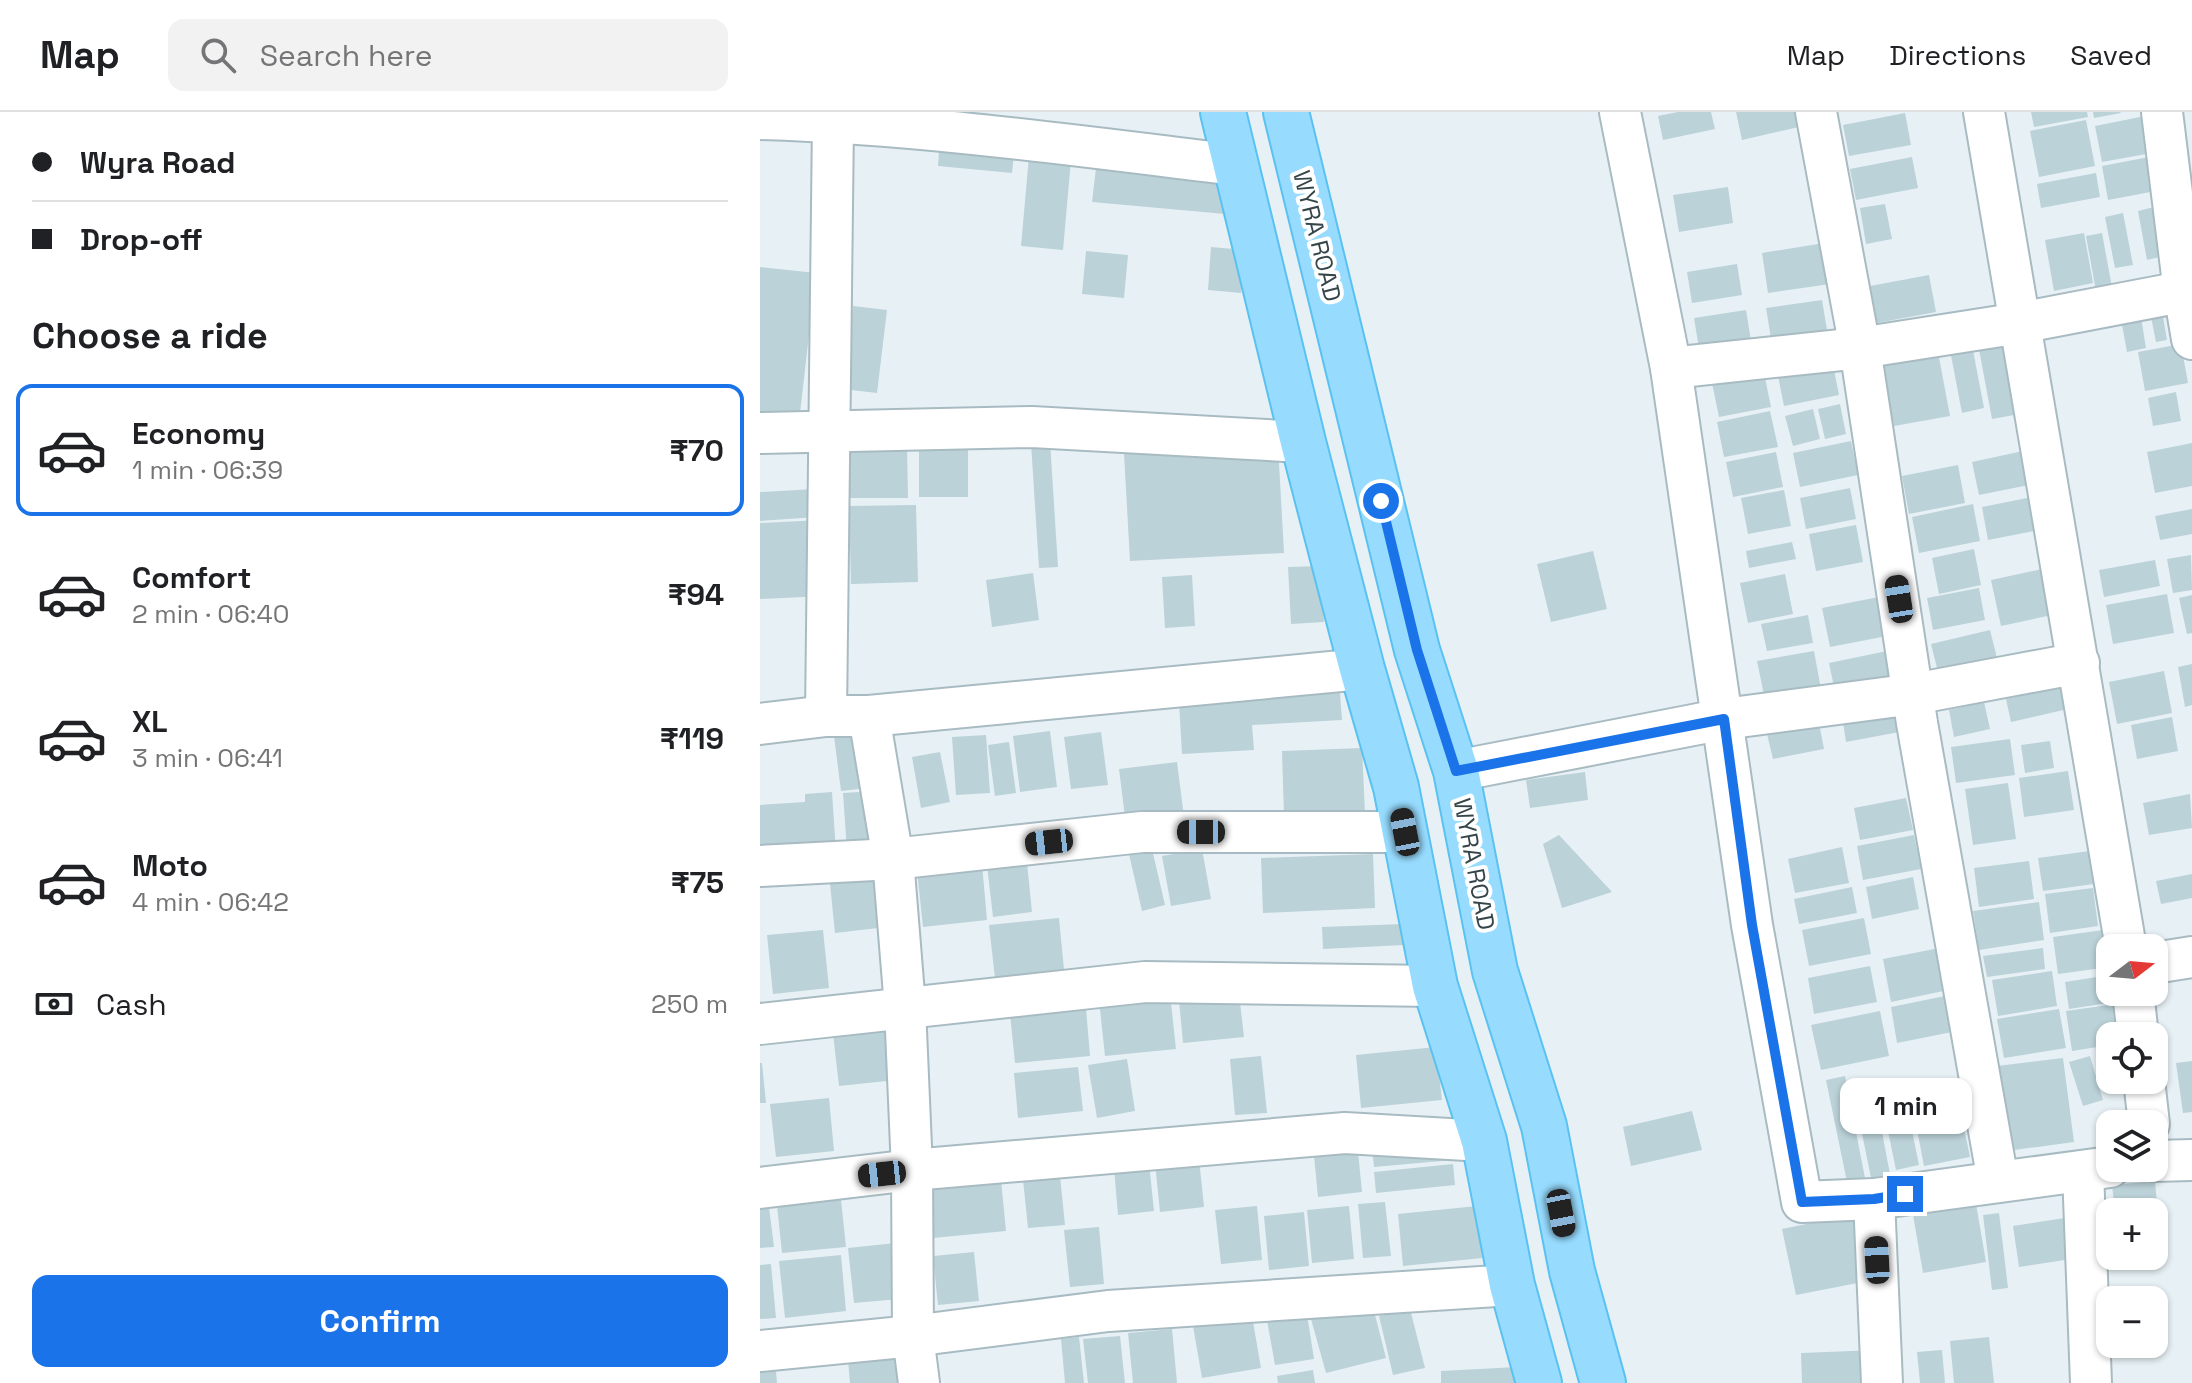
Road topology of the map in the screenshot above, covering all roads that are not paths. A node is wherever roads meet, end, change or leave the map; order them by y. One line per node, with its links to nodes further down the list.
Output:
1 (1223, 112): 9 (main road)
2 (1286, 112): 18 (main road, WYRA ROAD)
3 (1620, 112): 14 (street)
4 (1816, 112): 13 (street)
5 (1984, 112): 11 (street)
6 (2162, 112): 10 (street)
7 (760, 119): 8 (street)
8 (833, 121): 9 (street); 15 (street)
9 (1236, 165): 17 (main road)
10 (2188, 291): 11 (street); 12 (street)
11 (2020, 323): 13 (street); 20 (street)
12 (2192, 339)
13 (1860, 348): 14 (street); 22 (street)
14 (1671, 368): 25 (street)
15 (830, 432): 16 (street); 17 (street); 23 (street)
16 (760, 433)
17 (1303, 442): 19 (main road)
18 (1387, 526): 19 (main road); 27 (main road, WYRA ROAD)
19 (1328, 538): 21 (main road)
20 (2079, 663): 22 (street); 31 (street)
21 (1362, 669): 24 (street); 28 (main road)
22 (1914, 694): 25 (street); 42 (street)
23 (826, 716): 24 (street); 26 (street)
24 (869, 716): 29 (street)
25 (1724, 719): 27 (street); 44 (street)
26 (760, 724)
27 (1456, 771): 47 (main road, WYRA ROAD)
28 (1405, 832): 29 (street); 34 (main road)
29 (893, 859): 30 (street); 35 (street)
30 (760, 866)
31 (2124, 934)
32 (2192, 957): 33 (street)
33 (2168, 961)
34 (1435, 986): 35 (street); 37 (main road)
35 (905, 1007): 36 (street); 41 (street)
36 (760, 1024)
37 (1484, 1141): 41 (street); 45 (main road)
38 (2192, 1160): 39 (street)
39 (2168, 1161)
40 (2096, 1169): 42 (street); 53 (street)
41 (912, 1170): 43 (street); 46 (street)
42 (1998, 1181): 44 (street)
43 (760, 1188)
44 (1874, 1199): 52 (street)
45 (1512, 1285): 46 (street); 49 (main road)
46 (913, 1336): 48 (street); 50 (street)
47 (1592, 1342): 49 (main road); 51 (main road, WYRA ROAD)
48 (760, 1351)
49 (1535, 1368)
50 (919, 1383)
51 (1603, 1383)
52 (1882, 1383)
53 (2091, 1383)

